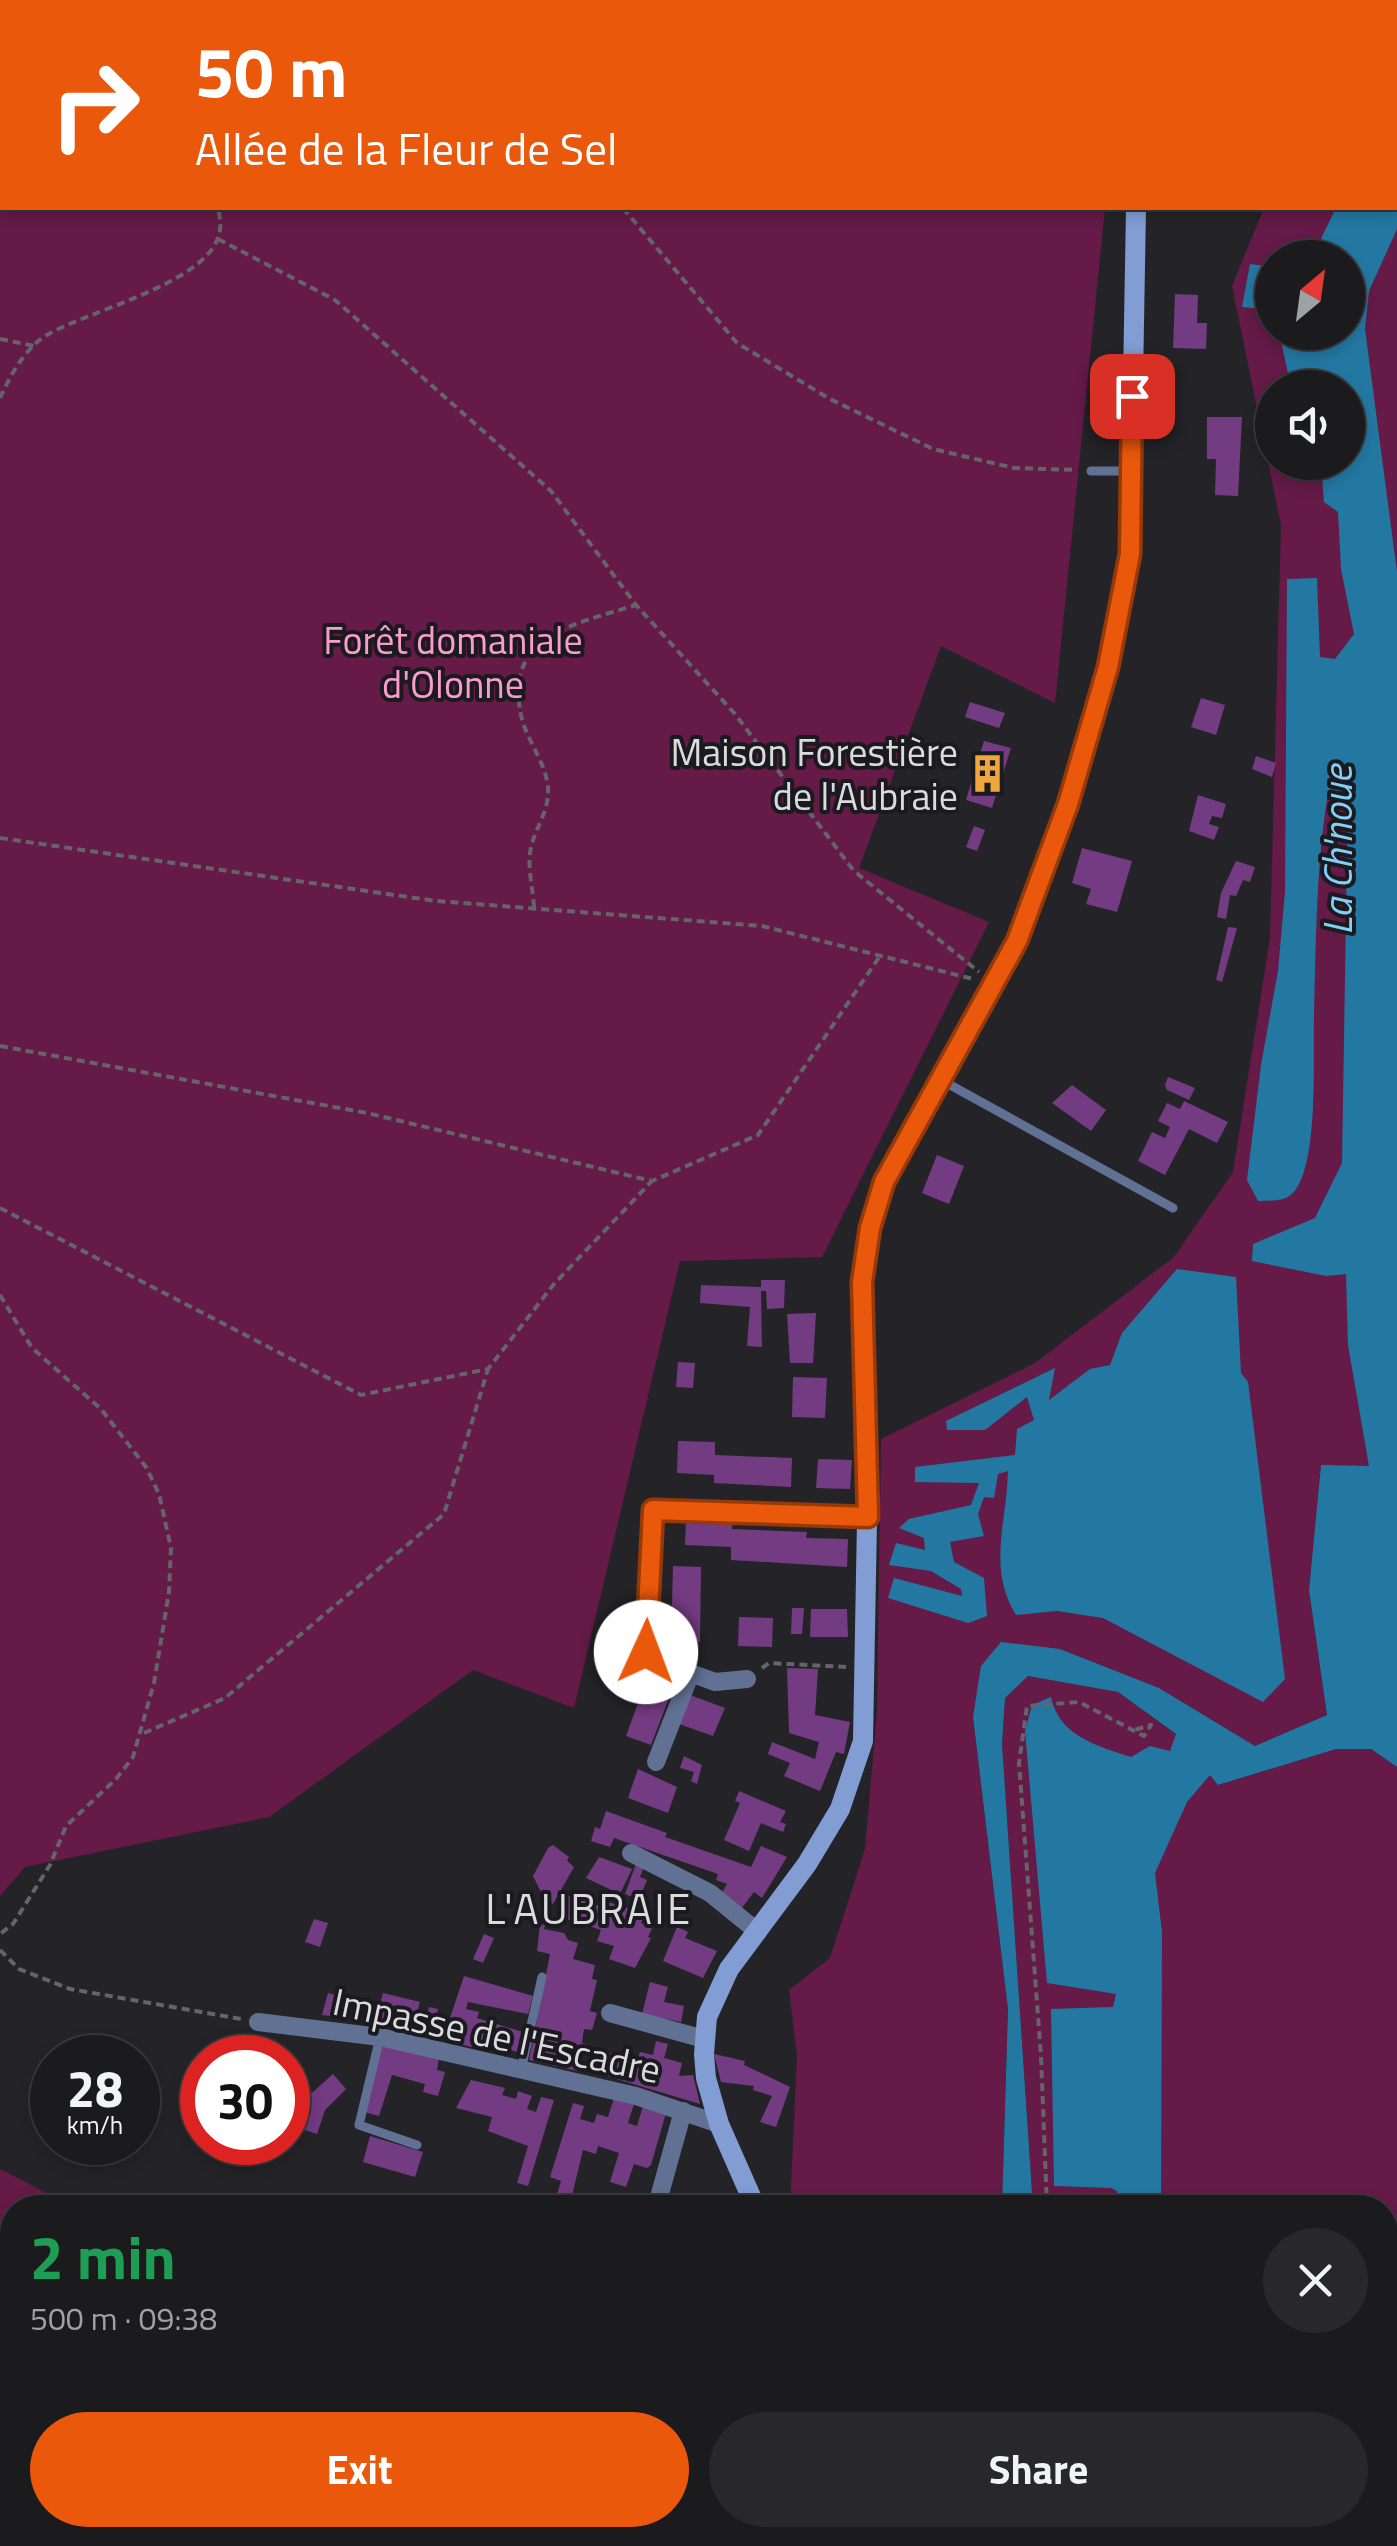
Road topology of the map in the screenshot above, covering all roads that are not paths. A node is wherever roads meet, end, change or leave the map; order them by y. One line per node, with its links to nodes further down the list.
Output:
1 (1136, 210): 3 (street)
2 (1092, 471): 3 (lane)
3 (1131, 471): 4 (street)
4 (943, 1081): 5 (lane); 6 (street)
5 (1172, 1208)
6 (868, 1517): 7 (street); 11 (street)
7 (690, 1675): 8 (street); 9 (street)
8 (747, 1679)
9 (656, 1762)
10 (631, 1852): 11 (street)
11 (758, 1932): 16 (street)
12 (542, 1977): 17 (lane)
13 (610, 2013): 16 (street)
14 (258, 2022): 15 (street, Impasse de l'Escadre)
15 (380, 2037): 17 (street, Impasse de l'Escadre); 20 (lane)
16 (704, 2039): 19 (street)
17 (521, 2070): 18 (street, Impasse de l'Escadre)
18 (683, 2111): 19 (street, Impasse de l'Escadre); 21 (street)
19 (719, 2124): 22 (street)
20 (417, 2145)
21 (660, 2195)
22 (750, 2195)

